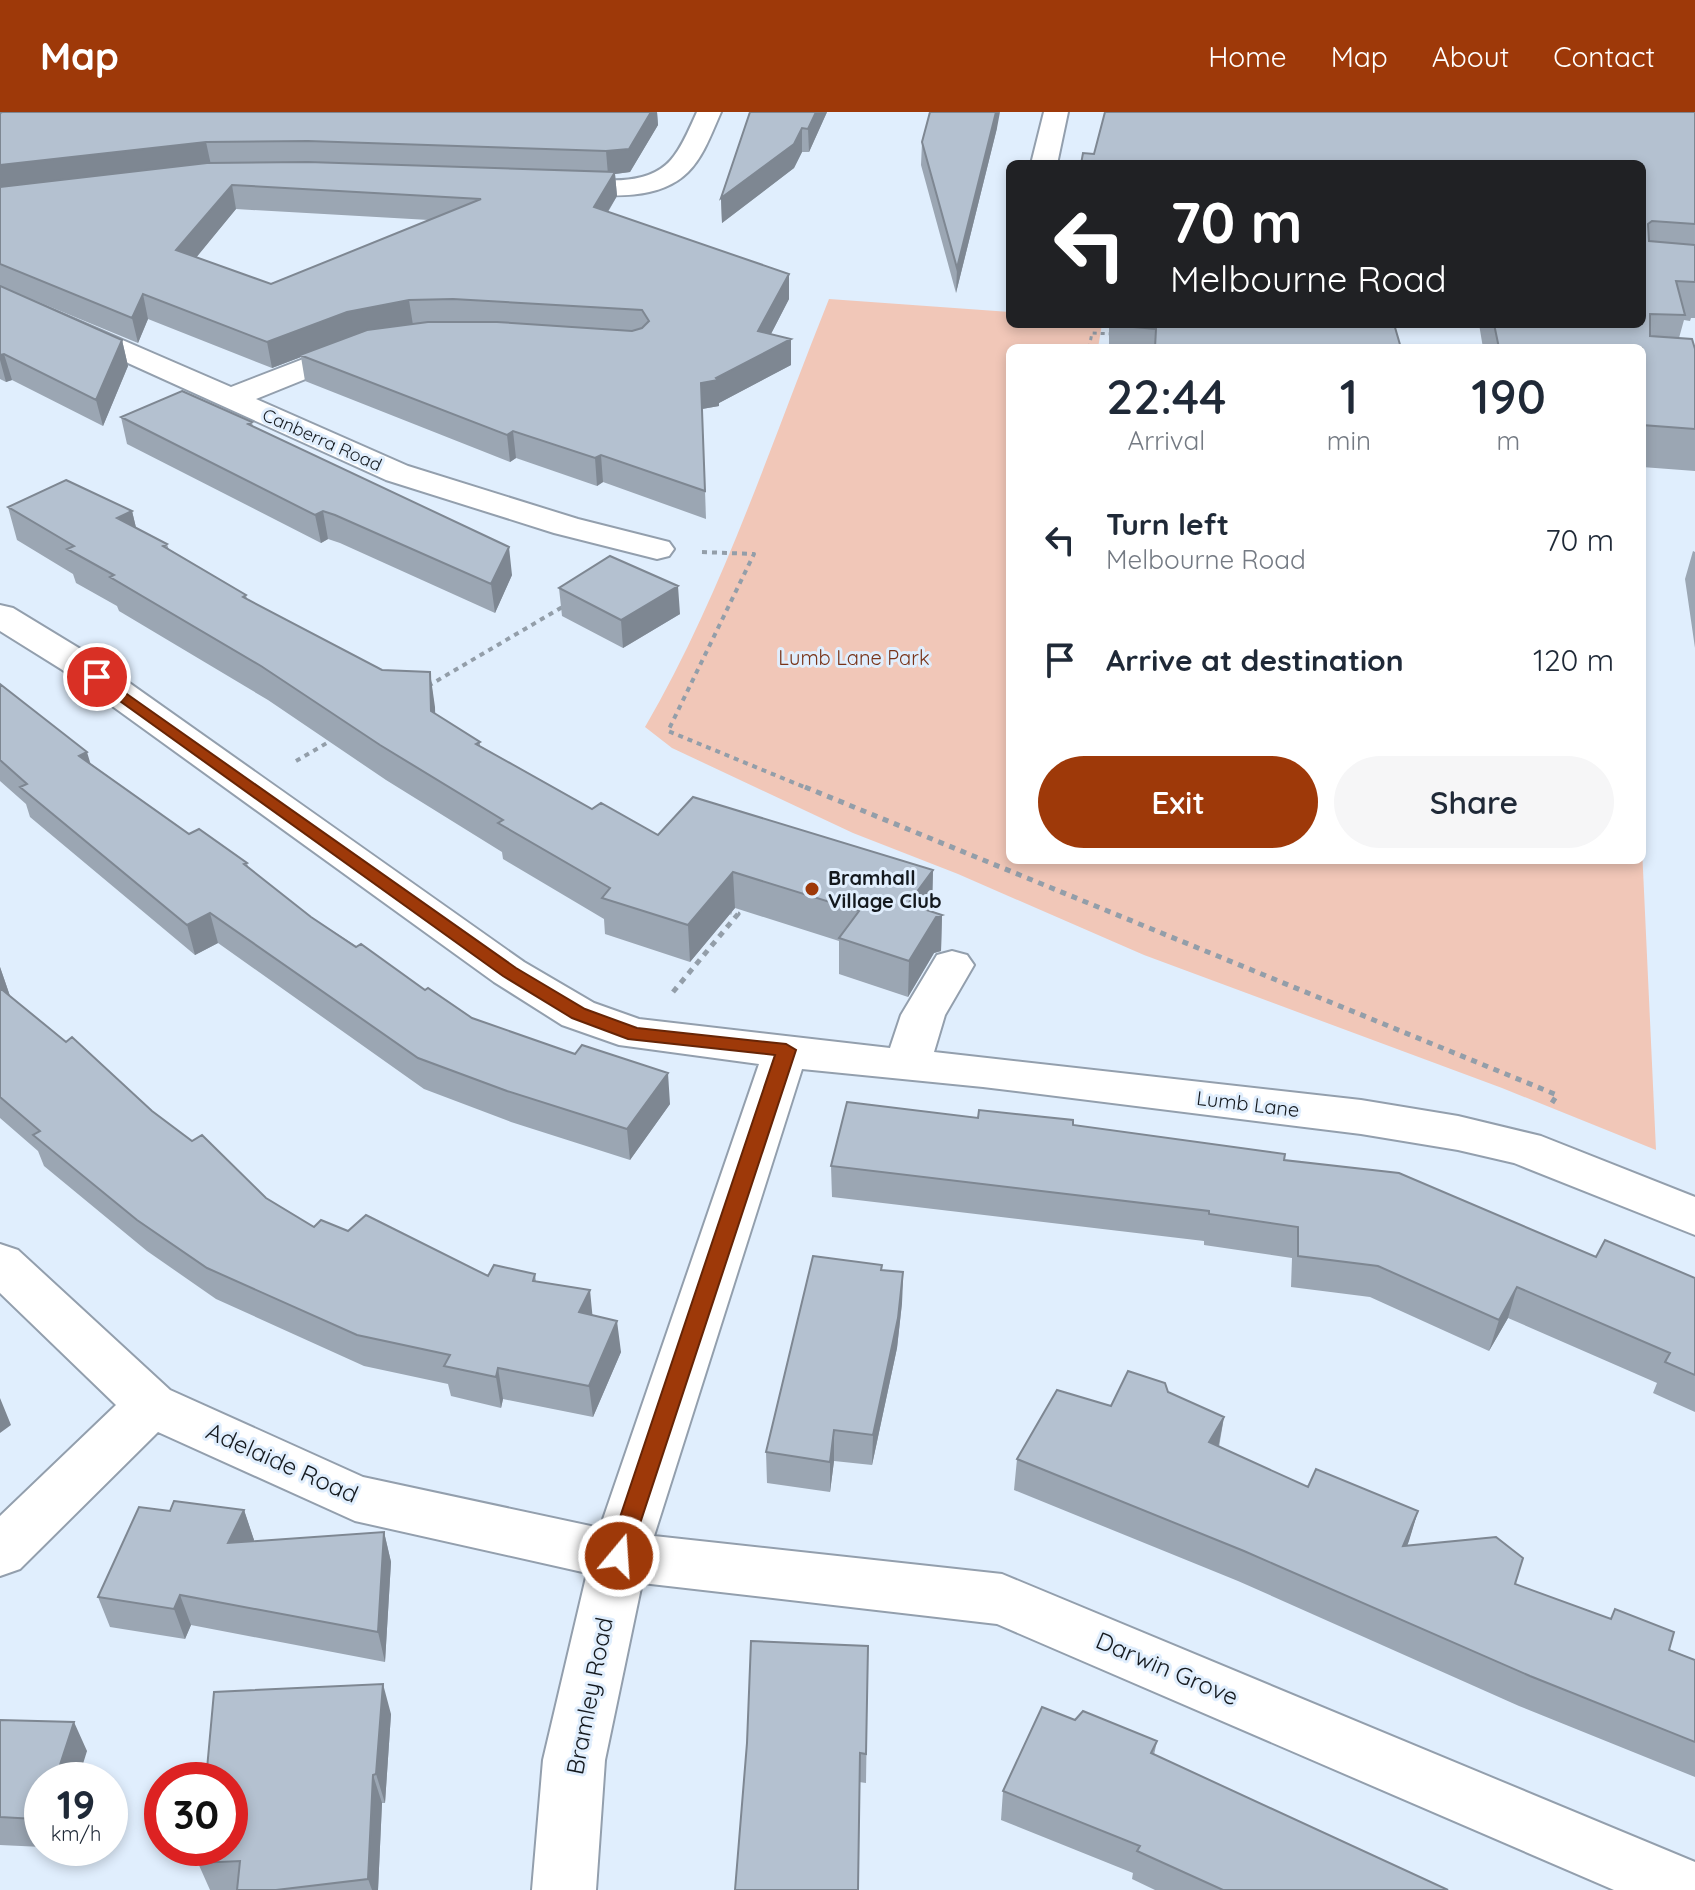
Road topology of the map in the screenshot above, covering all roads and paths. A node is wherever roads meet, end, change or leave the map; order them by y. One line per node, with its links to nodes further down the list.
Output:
1 (709, 112): 4 (street)
2 (1056, 112): 3 (street)
3 (1045, 160)
4 (530, 183)
5 (0, 295): 9 (street, Canberra Road)
6 (1124, 334): 8 (path)
7 (388, 341): 9 (street)
8 (1090, 344)
9 (228, 399): 10 (street, Canberra Road)
10 (657, 549): 21 (path)
11 (576, 598): 13 (path)
12 (0, 616): 15 (street, Lumb Lane)
13 (427, 686)
14 (345, 733): 15 (path)
15 (250, 787): 18 (street, Lumb Lane)
16 (731, 912): 18 (path)
17 (952, 965): 20 (street)
18 (635, 1034): 19 (street, Lumb Lane)
19 (786, 1050): 20 (street, Lumb Lane); 26 (street, Bramley Road)
20 (907, 1066): 21 (street, Lumb Lane)
21 (1524, 1148): 22 (street, Lumb Lane)
22 (1695, 1217)
23 (0, 1263): 24 (street, Adelaide Road)
24 (151, 1405): 25 (street); 26 (street, Adelaide Road)
25 (0, 1552)
26 (619, 1556): 27 (street, Bramley Road); 28 (street, Darwin Grove)
27 (564, 1890)
28 (1687, 1890)

